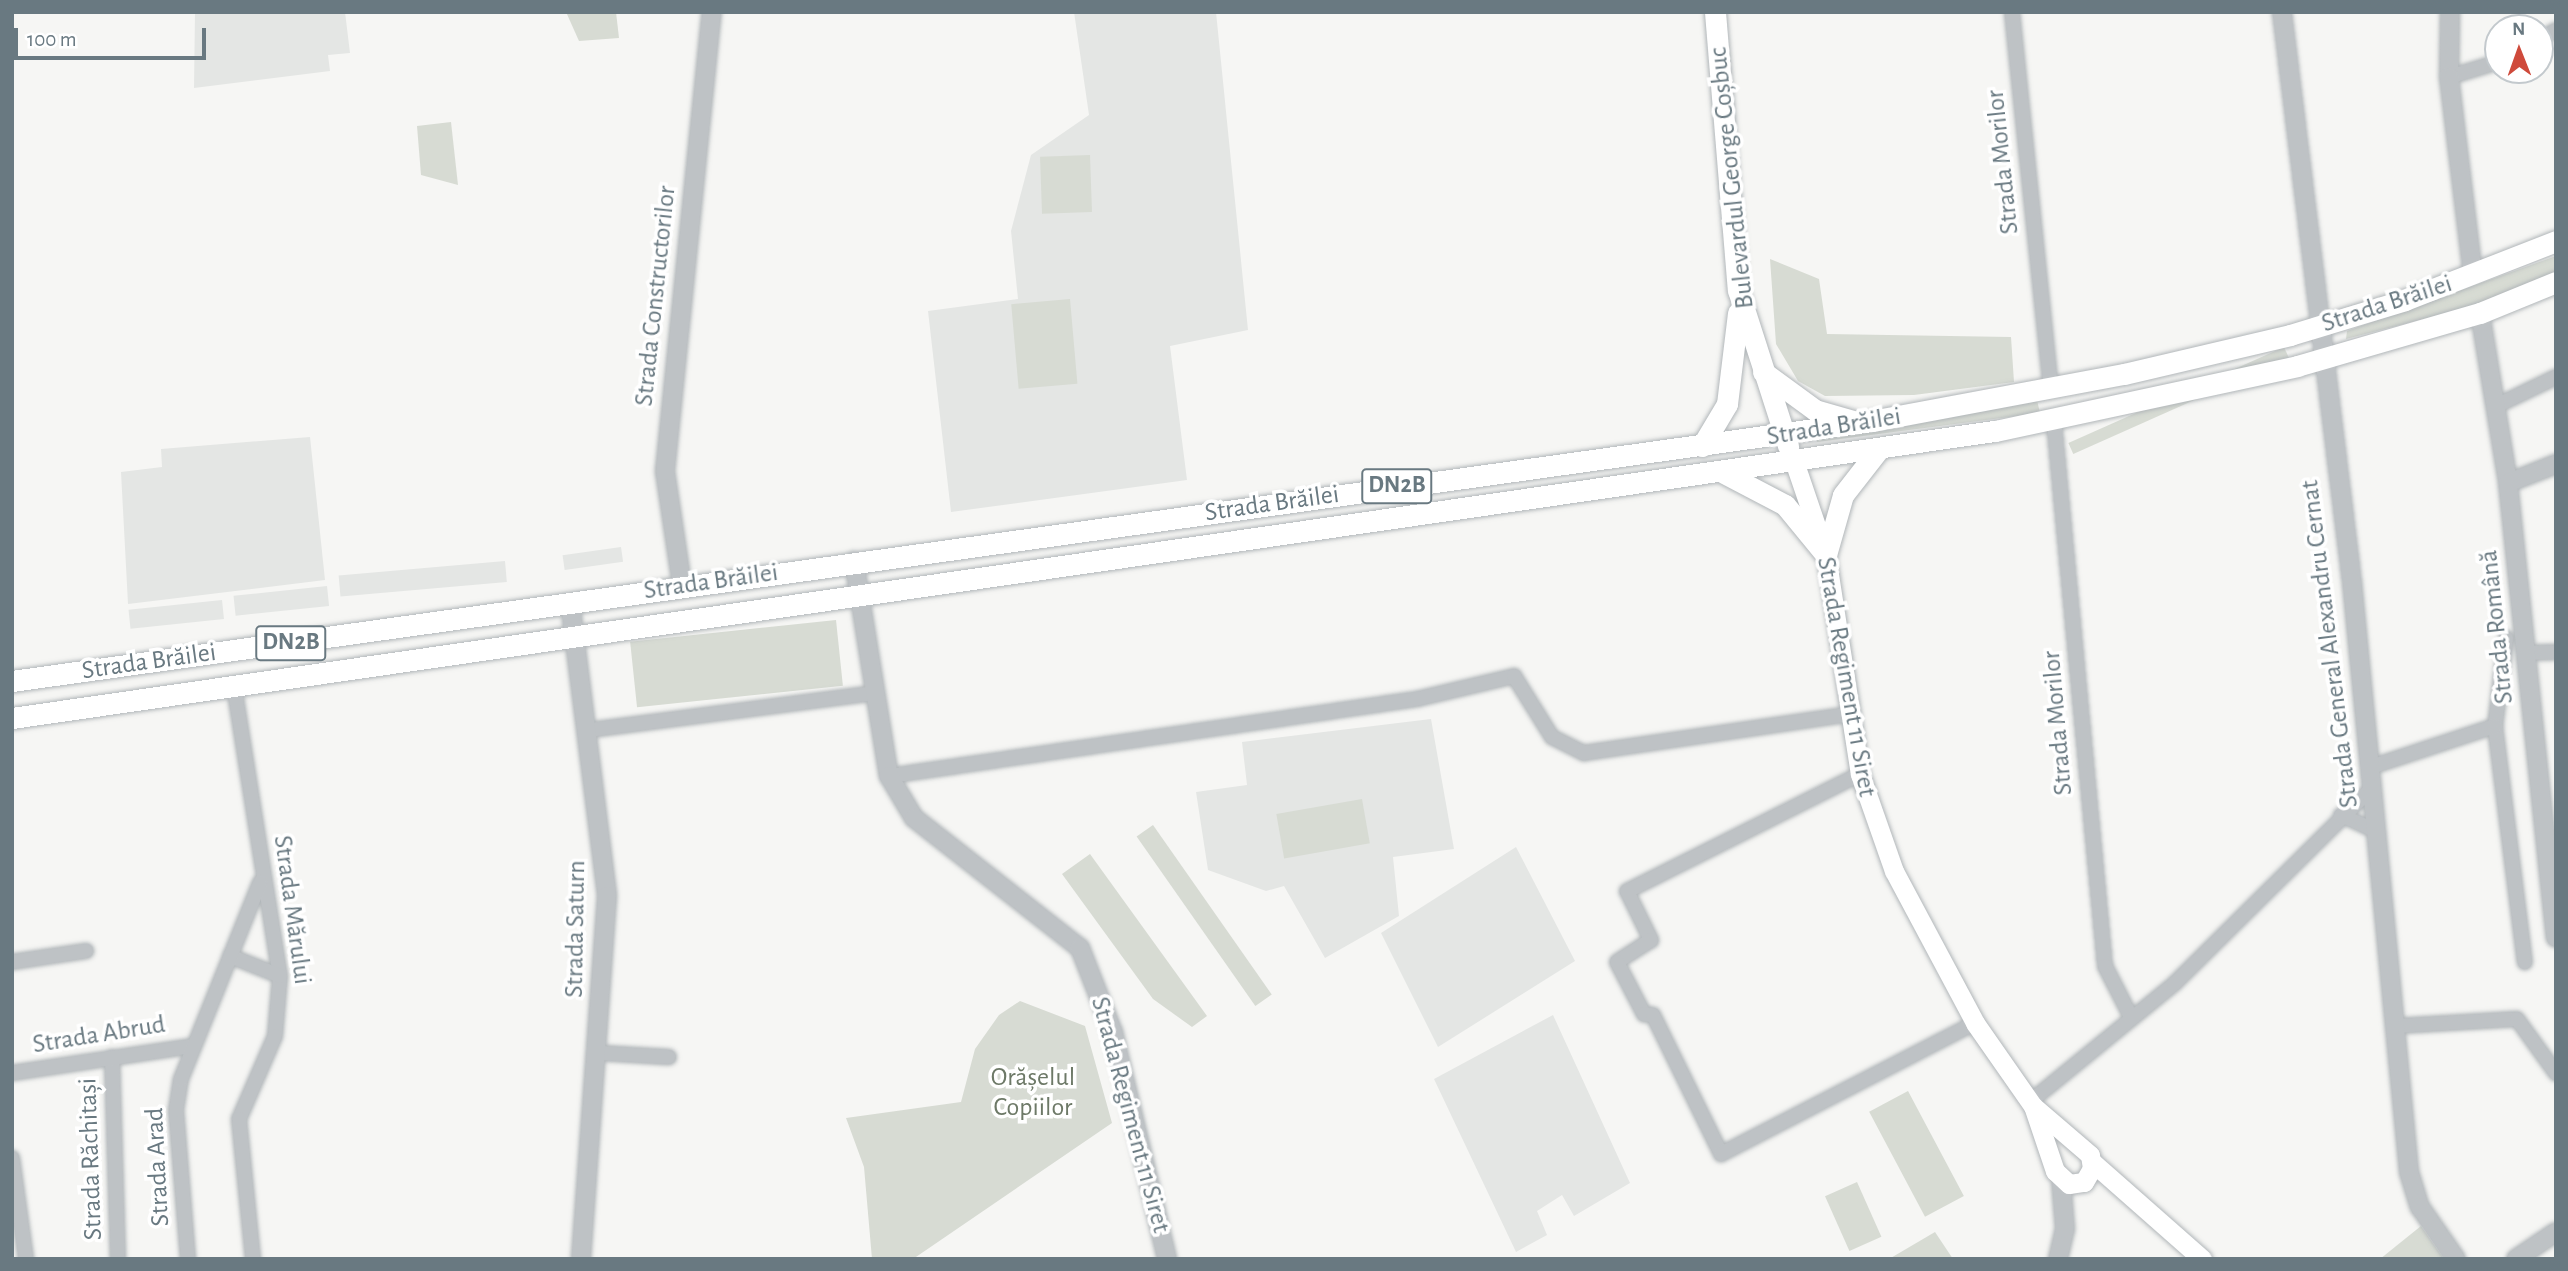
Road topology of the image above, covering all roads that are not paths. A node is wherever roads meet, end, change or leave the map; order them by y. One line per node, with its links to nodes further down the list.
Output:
1 (712, 12): 30 (street, Strada Constructorilor)
2 (1715, 12): 11 (main road, Bulevardul George Coșbuc)
3 (2012, 12): 17 (street, Strada Morilor)
4 (2282, 12): 13 (street, Strada General Alexandru Cernat)
5 (2450, 12): 7 (street)
6 (2484, 66): 7 (street)
7 (2449, 77): 9 (street)
8 (2556, 241): 9 (main road, Strada Brăilei)
9 (2473, 275): 13 (main road, Strada Brăilei)
10 (2556, 282): 12 (main road, Strada Brăilei)
11 (1738, 290): 15 (main road, Bulevardul George Coșbuc); 22 (main road)
12 (2480, 313): 14 (main road, Strada Brăilei); 18 (street, Strada Română)
13 (2319, 326): 14 (street, Strada General Alexandru Cernat); 17 (main road, Strada Brăilei)
14 (2322, 359): 20 (main road, Strada Brăilei); 44 (street, Strada General Alexandru Cernat)
15 (1758, 367): 19 (main road); 21 (main road, Bulevardul George Coșbuc)
16 (2556, 377): 18 (street)
17 (2051, 389): 19 (main road, Strada Brăilei)
18 (2496, 406): 27 (street, Strada Română)
19 (1872, 421): 21 (main road, Strada Brăilei)
20 (2054, 421): 23 (main road, Strada Brăilei); 57 (street, Strada Morilor)
21 (1783, 435): 22 (main road, Strada Brăilei / DN2B); 24 (main road, Bulevardul George Coșbuc)
22 (1702, 446): 29 (main road, Strada Brăilei / DN2B)
23 (1880, 449): 24 (main road, Strada Brăilei); 28 (main road)
24 (1794, 461): 26 (main road, Strada Brăilei / DN2B); 28 (main road, Strada Regiment 11 Siret)
25 (2556, 464): 27 (street)
26 (1724, 472): 28 (main road); 31 (main road, Strada Brăilei / DN2B)
27 (2508, 483): 36 (street, Strada Română)
28 (1826, 555): 40 (main road, Strada Regiment 11 Siret)
29 (854, 561): 30 (main road, Strada Brăilei / DN2B); 31 (street, Strada Regiment 11 Siret)
30 (682, 586): 32 (main road, Strada Brăilei / DN2B)
31 (860, 594): 33 (main road, Strada Brăilei / DN2B); 39 (street, Strada Regiment 11 Siret)
32 (570, 603): 33 (street, Strada Saturn); 37 (main road, Strada Brăilei / DN2B)
33 (575, 637): 38 (main road, Strada Brăilei / DN2B); 43 (street, Strada Saturn)
34 (2506, 638): 42 (street, Strada Română)
35 (2556, 652): 36 (street)
36 (2526, 653): 51 (street, Strada Română)
37 (12, 681)
38 (234, 686): 41 (main road, Strada Brăilei / DN2B); 50 (street, Strada Mărului)
39 (873, 693): 43 (street); 46 (street, Strada Regiment 11 Siret)
40 (1850, 713): 45 (main road, Strada Regiment 11 Siret); 46 (street)
41 (12, 718)
42 (2495, 726): 44 (street); 55 (street, Strada Română)
43 (590, 730): 61 (street, Strada Saturn)
44 (2371, 766): 47 (street, Strada General Alexandru Cernat)
45 (1860, 774): 58 (main road, Strada Regiment 11 Siret); 58 (street)
46 (889, 776): 79 (street, Strada Regiment 11 Siret)
47 (2373, 787): 48 (street); 49 (street, Strada General Alexandru Cernat)
48 (2341, 815): 49 (street); 57 (street)
49 (2378, 832): 59 (street, Strada General Alexandru Cernat)
50 (262, 877): 53 (street, Strada Arad); 56 (street, Strada Mărului)
51 (2556, 937)
52 (86, 951): 54 (street)
53 (230, 956): 56 (street); 60 (street, Strada Arad)
54 (12, 962)
55 (2525, 962)
56 (279, 976): 77 (street, Strada Mărului)
57 (2130, 1016): 66 (street)
58 (1975, 1023): 66 (main road, Strada Regiment 11 Siret)
59 (2397, 1026): 65 (street); 82 (street, Strada General Alexandru Cernat)
60 (193, 1046): 62 (street, Strada Abrud); 76 (street, Strada Arad)
61 (599, 1052): 63 (street); 78 (street, Strada Saturn)
62 (112, 1057): 64 (street, Strada Abrud); 75 (street, Strada Răchitași)
63 (669, 1057)
64 (12, 1073)
65 (2556, 1073)
66 (2032, 1103): 67 (main road, Strada Regiment 11 Siret); 71 (main road, Strada Regiment 11 Siret)
67 (2073, 1146): 69 (main road, Strada Regiment 11 Siret); 71 (main road)
68 (12, 1158): 70 (street)
69 (2092, 1163): 71 (main road); 72 (main road, Strada Regiment 11 Siret)
70 (13, 1173): 74 (street)
71 (2069, 1177): 72 (main road); 80 (street)
72 (2127, 1194): 81 (main road, Strada Regiment 11 Siret)
73 (2556, 1232): 83 (street)
74 (26, 1259)
75 (118, 1259)
76 (188, 1259)
77 (253, 1259)
78 (581, 1259)
79 (1167, 1259)
80 (2058, 1259)
81 (2202, 1259)
82 (2456, 1259)
83 (2516, 1259)

